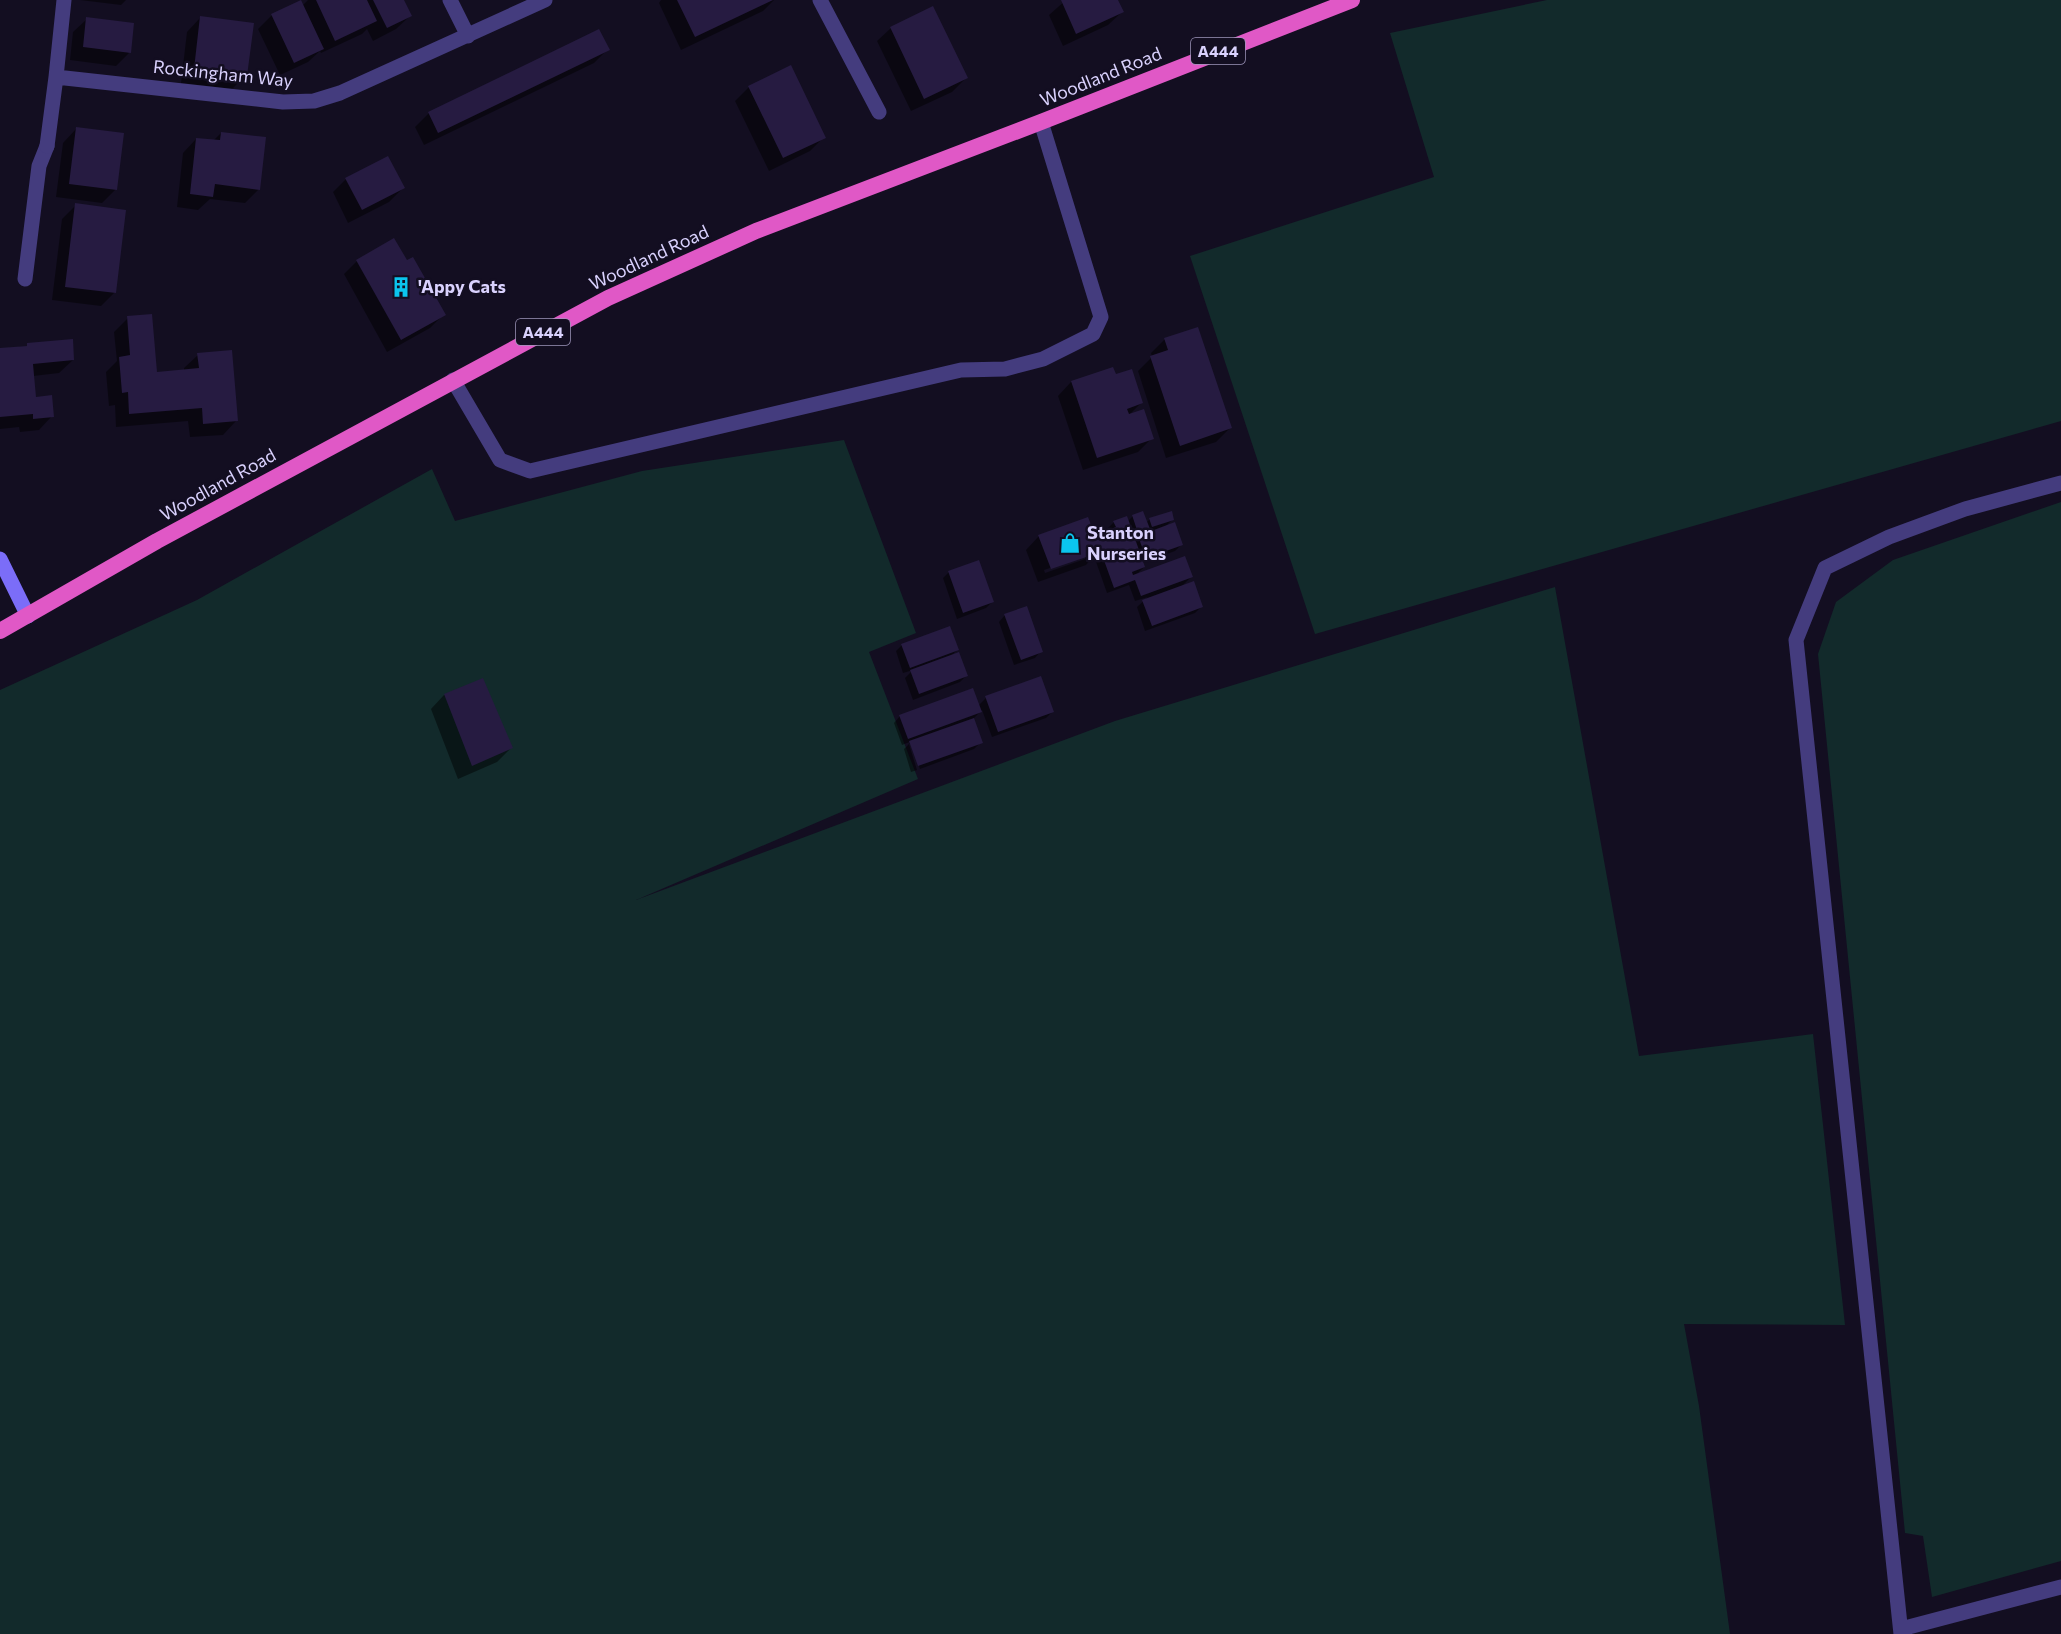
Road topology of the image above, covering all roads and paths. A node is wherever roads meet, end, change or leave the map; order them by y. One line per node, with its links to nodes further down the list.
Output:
1 (64, 0): 7 (street)
2 (450, 0): 6 (street)
3 (545, 0): 6 (street, Rockingham Way)
4 (819, 0): 8 (street)
5 (1352, 0): 9 (highway, Woodland Road / A444)
6 (468, 36): 7 (street, Rockingham Way)
7 (56, 77): 10 (street)
8 (879, 112)
9 (1041, 123): 11 (highway, Woodland Road / A444); 11 (street)
10 (25, 279)
11 (453, 380): 14 (highway, Woodland Road / A444)
12 (2061, 483): 17 (street)
13 (0, 559): 14 (main road)
14 (28, 616): 15 (highway, Woodland Road / A444)
15 (0, 631)
16 (2061, 1587): 17 (street)
17 (1901, 1632)

